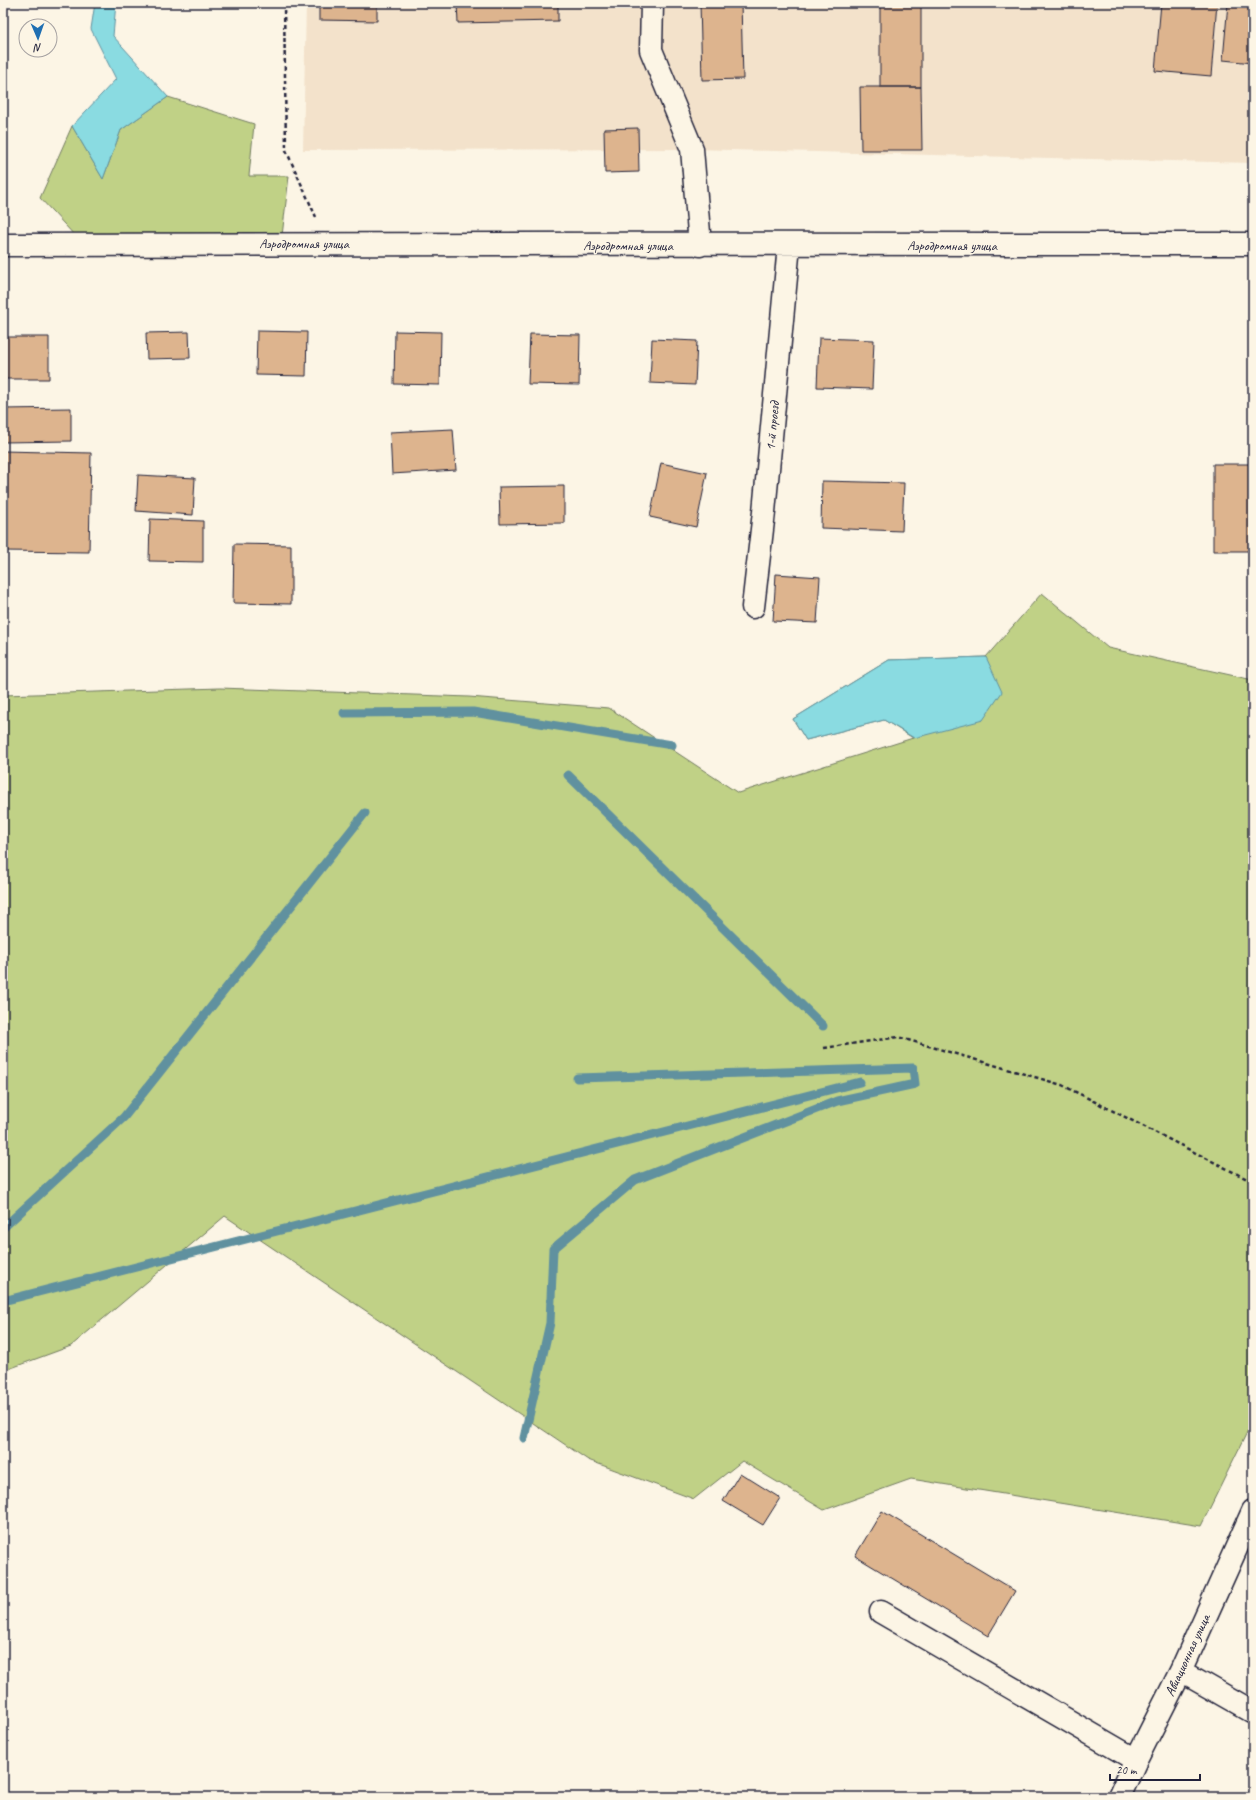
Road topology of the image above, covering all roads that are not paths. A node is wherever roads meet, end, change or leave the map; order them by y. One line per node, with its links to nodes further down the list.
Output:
1 (652, 3): 4 (street)
2 (1253, 244): 5 (street, Аэродромная улица)
3 (3, 245): 4 (street, Аэродромная улица)
4 (700, 245): 5 (street, Аэродромная улица)
5 (789, 245): 6 (street, 1-й проезд)
6 (753, 607)
7 (1253, 1511): 9 (street, Авиационная улица)
8 (881, 1612): 11 (street)
9 (1181, 1671): 10 (street); 11 (street, Авиационная улица)
10 (1253, 1712)
11 (1136, 1760): 12 (street, Авиационная улица)
12 (1119, 1797)

